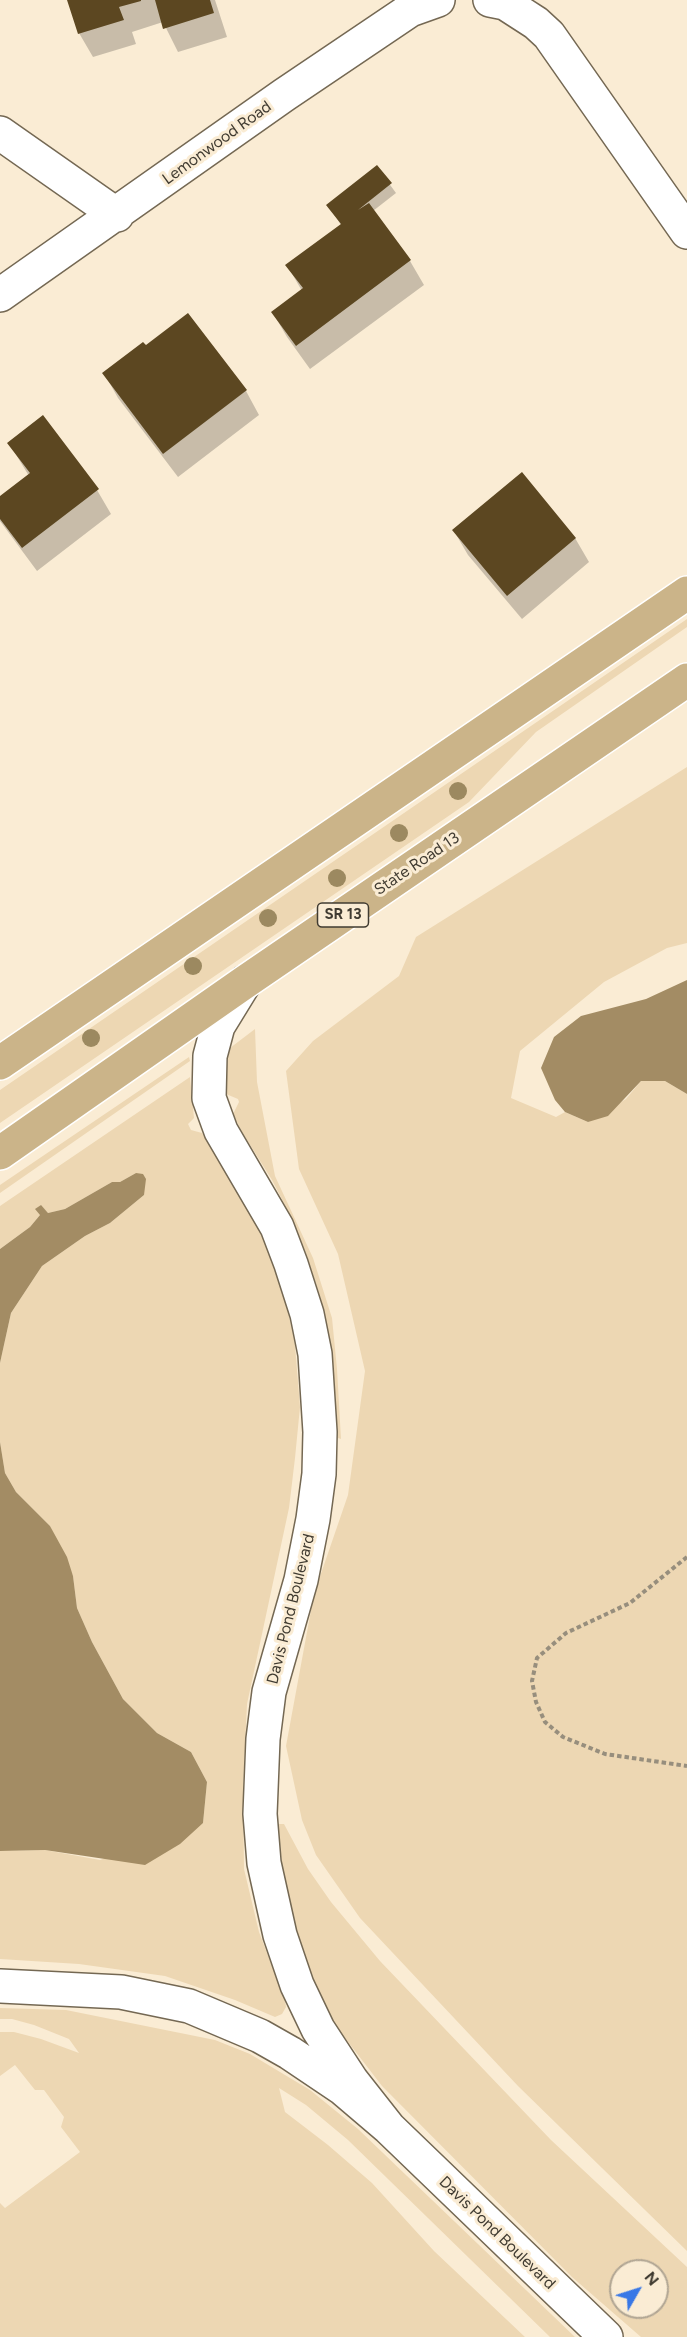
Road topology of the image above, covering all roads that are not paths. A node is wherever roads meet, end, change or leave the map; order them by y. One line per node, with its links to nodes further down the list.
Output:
1 (438, 0): 4 (street, Lemonwood Road)
2 (490, 0): 5 (street)
3 (0, 133): 4 (street)
4 (117, 215): 6 (street, Lemonwood Road)
5 (687, 232)
6 (0, 295)
7 (687, 593): 10 (main road)
8 (687, 680): 9 (main road, State Road 13 / SR 13)
9 (245, 982): 11 (main road, State Road 13 / SR 13); 13 (street, Davis Pond Boulevard)
10 (0, 1063)
11 (0, 1153)
12 (0, 1986): 13 (street, Davis Pond Boulevard)
13 (389, 2128): 14 (street, Davis Pond Boulevard)
14 (606, 2337)

